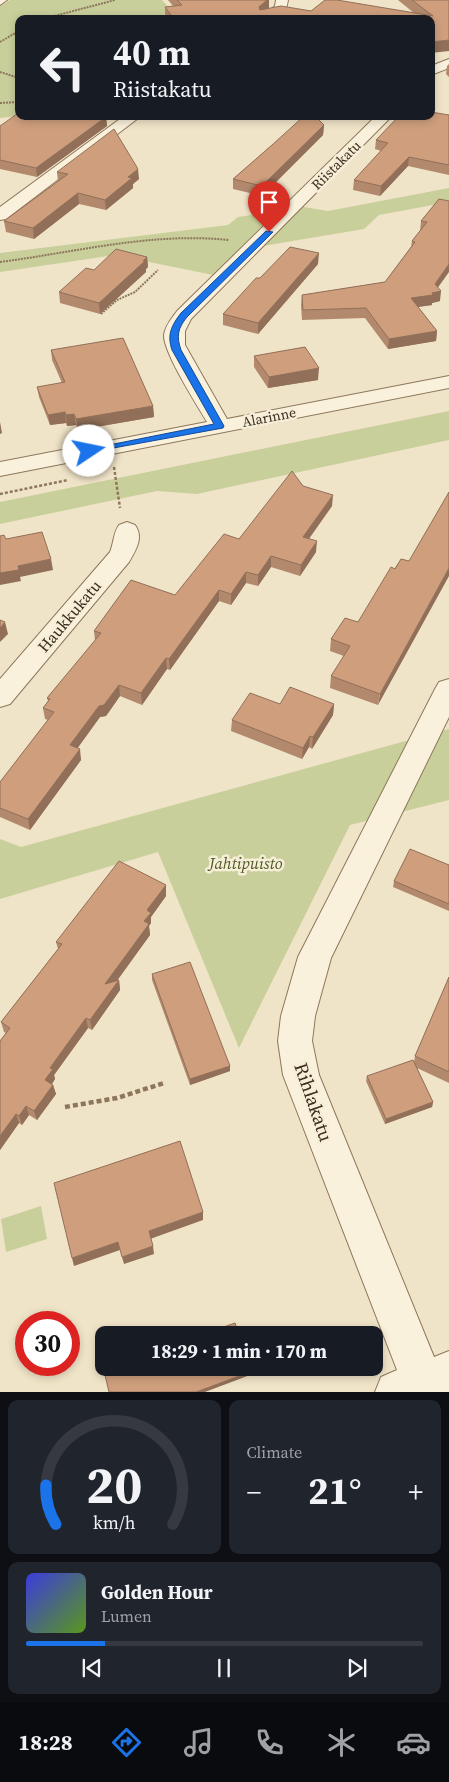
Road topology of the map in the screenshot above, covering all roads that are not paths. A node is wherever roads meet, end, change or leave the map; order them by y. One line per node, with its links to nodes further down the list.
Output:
1 (282, 0): 2 (street)
2 (271, 15)
3 (449, 63): 4 (street)
4 (435, 69)
5 (129, 120): 7 (street)
6 (381, 120): 9 (street, Riistakatu)
7 (0, 215)
8 (449, 382): 9 (street, Alarinne)
9 (220, 426): 10 (street, Alarinne)
10 (0, 469)
11 (127, 530): 13 (street, Haukkukatu)
12 (449, 689): 14 (street, Rihlakatu)
13 (0, 697)
14 (423, 1382)

